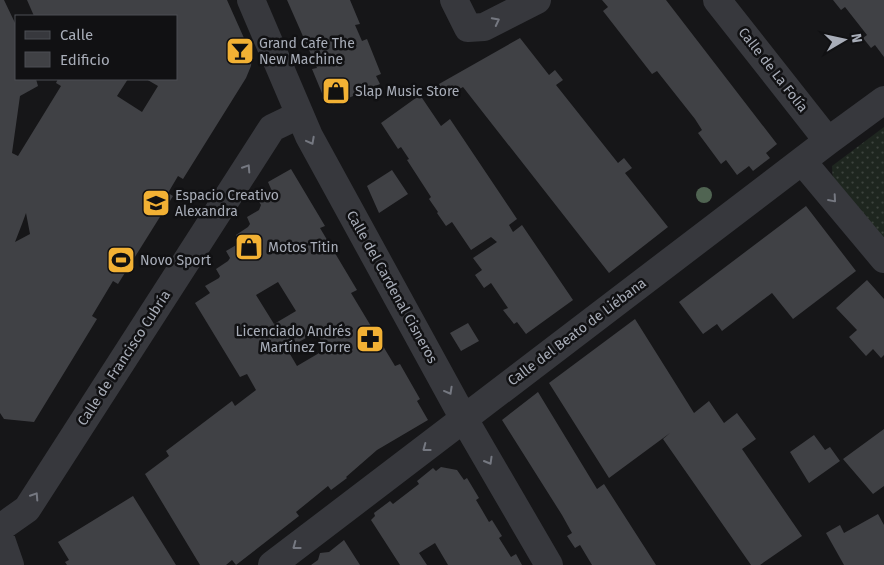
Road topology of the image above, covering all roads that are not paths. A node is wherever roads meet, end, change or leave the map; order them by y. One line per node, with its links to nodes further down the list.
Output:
1 (251, 0): 6 (street, Calle del Cardenal Cisneros)
2 (454, 0): 3 (street, one-way to 3)
3 (537, 0)
4 (717, 0): 7 (street, Calle de La Folía)
5 (884, 100): 7 (street, Calle del Beato de Liébana)
6 (299, 115): 10 (street, Calle del Cardenal Cisneros, one-way to 10); 11 (street, Calle de Francisco Cubría, one-way to 6)
7 (828, 141): 8 (street, Calle del Beato de Liébana)
8 (802, 161): 9 (street, one-way to 9); 10 (street, Calle del Beato de Liébana)
9 (884, 259)
10 (464, 418): 14 (street, Calle del Beato de Liébana, one-way to 14); 15 (street, Calle del Cardenal Cisneros, one-way to 15)
11 (0, 528)
12 (0, 536): 13 (street)
13 (10, 565)
14 (272, 565)
15 (549, 565)

